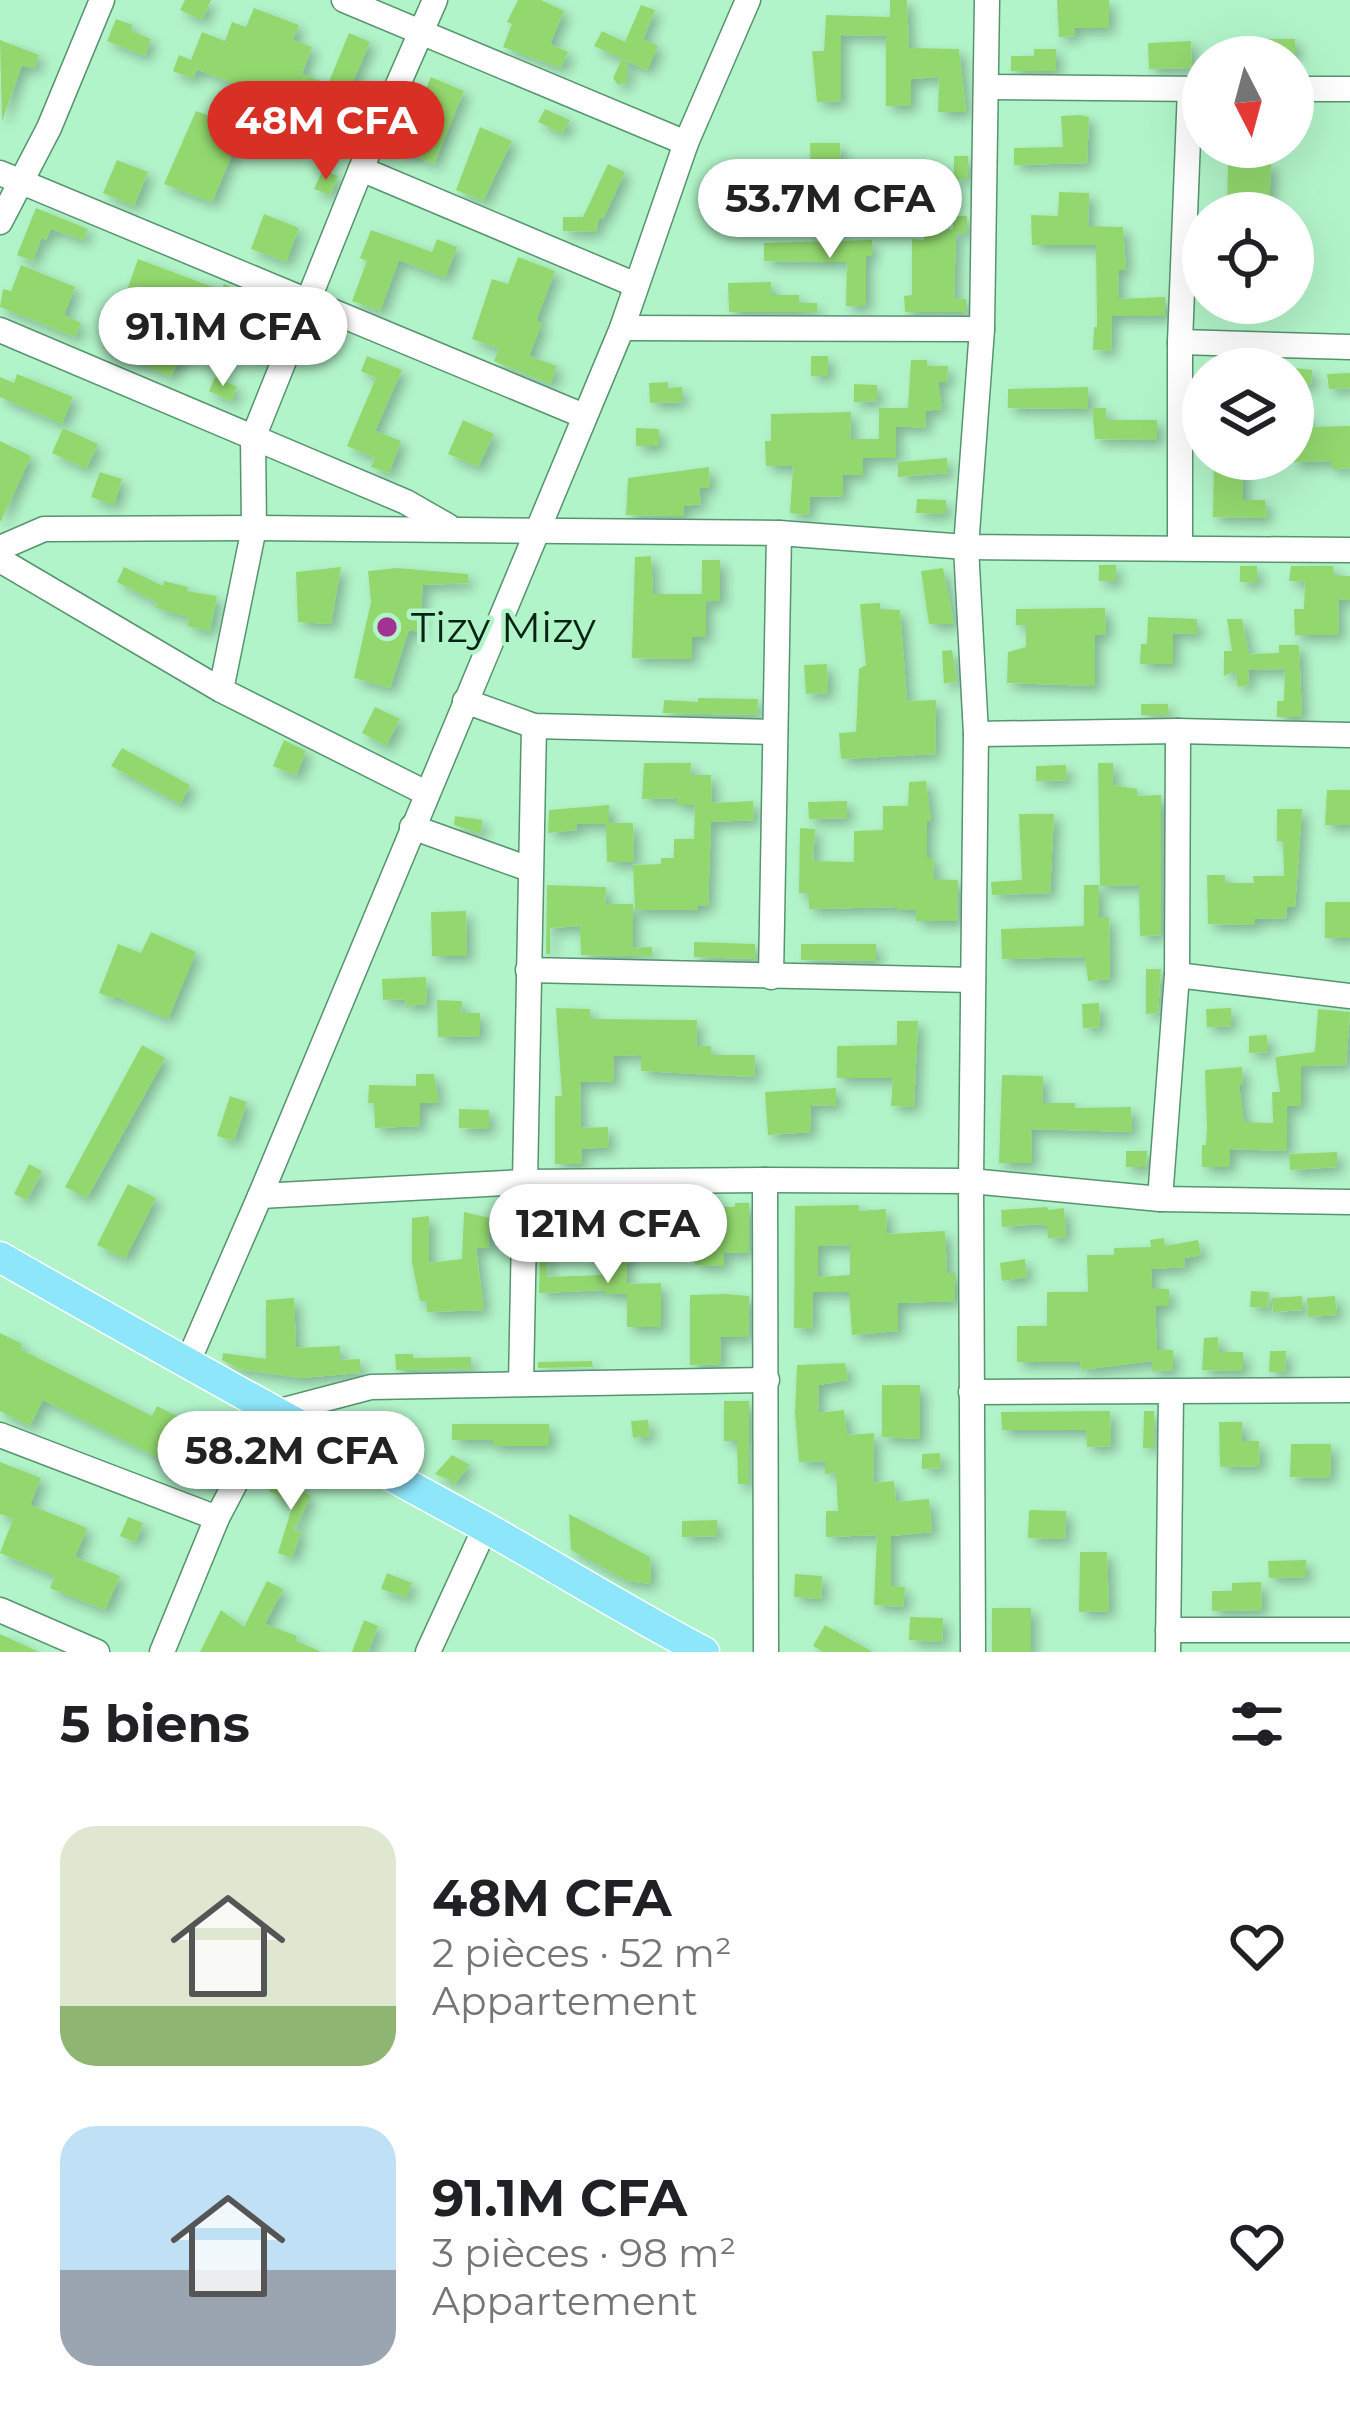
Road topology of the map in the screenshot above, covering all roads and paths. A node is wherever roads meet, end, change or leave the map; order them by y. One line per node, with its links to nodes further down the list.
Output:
1 (102, 0): 14 (street)
2 (344, 0): 6 (street)
3 (435, 0): 6 (street)
4 (748, 0): 11 (street)
5 (986, 0): 7 (street)
6 (421, 31): 11 (street); 13 (street)
7 (986, 87): 8 (street); 20 (street)
8 (1182, 88)
9 (1314, 89): 10 (street)
10 (1350, 89)
11 (686, 143): 16 (street)
12 (1192, 168): 21 (street)
13 (362, 169): 16 (street); 17 (street)
14 (10, 177): 15 (street); 17 (street)
15 (0, 222)
16 (636, 285): 18 (street)
17 (307, 301): 23 (street); 24 (street)
18 (622, 328): 20 (street); 23 (street)
19 (0, 329): 24 (street)
20 (982, 329): 29 (street)
21 (1180, 342): 22 (street); 31 (street)
22 (1350, 347)
23 (584, 416): 27 (street)
24 (254, 438): 25 (street); 26 (street)
25 (254, 528): 26 (street); 30 (street); 34 (street)
26 (454, 529): 27 (street)
27 (537, 530): 28 (street); 35 (street)
28 (779, 532): 29 (street); 38 (street)
29 (966, 547): 31 (street); 39 (street)
30 (0, 548)
31 (1180, 548): 32 (street)
32 (1350, 550)
33 (0, 560): 34 (street)
34 (221, 689): 41 (street)
35 (465, 701): 36 (street); 41 (street)
36 (533, 726): 38 (street); 43 (street)
37 (1178, 731): 39 (street); 40 (street); 45 (street)
38 (776, 732): 46 (street)
39 (976, 734): 47 (street)
40 (1350, 735)
41 (426, 794): 42 (street)
42 (412, 826): 43 (street); 52 (street)
43 (529, 869): 44 (street)
44 (528, 970): 46 (street); 51 (street)
45 (1177, 975): 48 (street); 53 (street)
46 (771, 977): 47 (street)
47 (973, 980): 50 (street)
48 (1350, 996)
49 (764, 1180): 50 (street); 51 (street); 57 (street)
50 (970, 1181): 53 (street); 60 (street)
51 (523, 1182): 52 (street); 58 (street)
52 (260, 1196): 56 (street)
53 (1160, 1199): 54 (street)
54 (1350, 1202)
55 (0, 1257): 56 (main road)
56 (187, 1364): 62 (main road)
57 (767, 1380): 58 (street); 73 (street)
58 (521, 1384): 62 (street)
59 (1350, 1390): 61 (street)
60 (971, 1392): 61 (street); 74 (street)
61 (1171, 1392): 68 (street)
62 (272, 1413): 64 (street); 65 (main road)
63 (0, 1436): 64 (street)
64 (218, 1517): 70 (street)
65 (485, 1528): 71 (street); 72 (main road)
66 (0, 1610): 69 (street)
67 (1350, 1630): 68 (street)
68 (1168, 1641)
69 (97, 1652)
70 (162, 1652)
71 (428, 1652)
72 (704, 1652)
73 (766, 1652)
74 (973, 1652)

